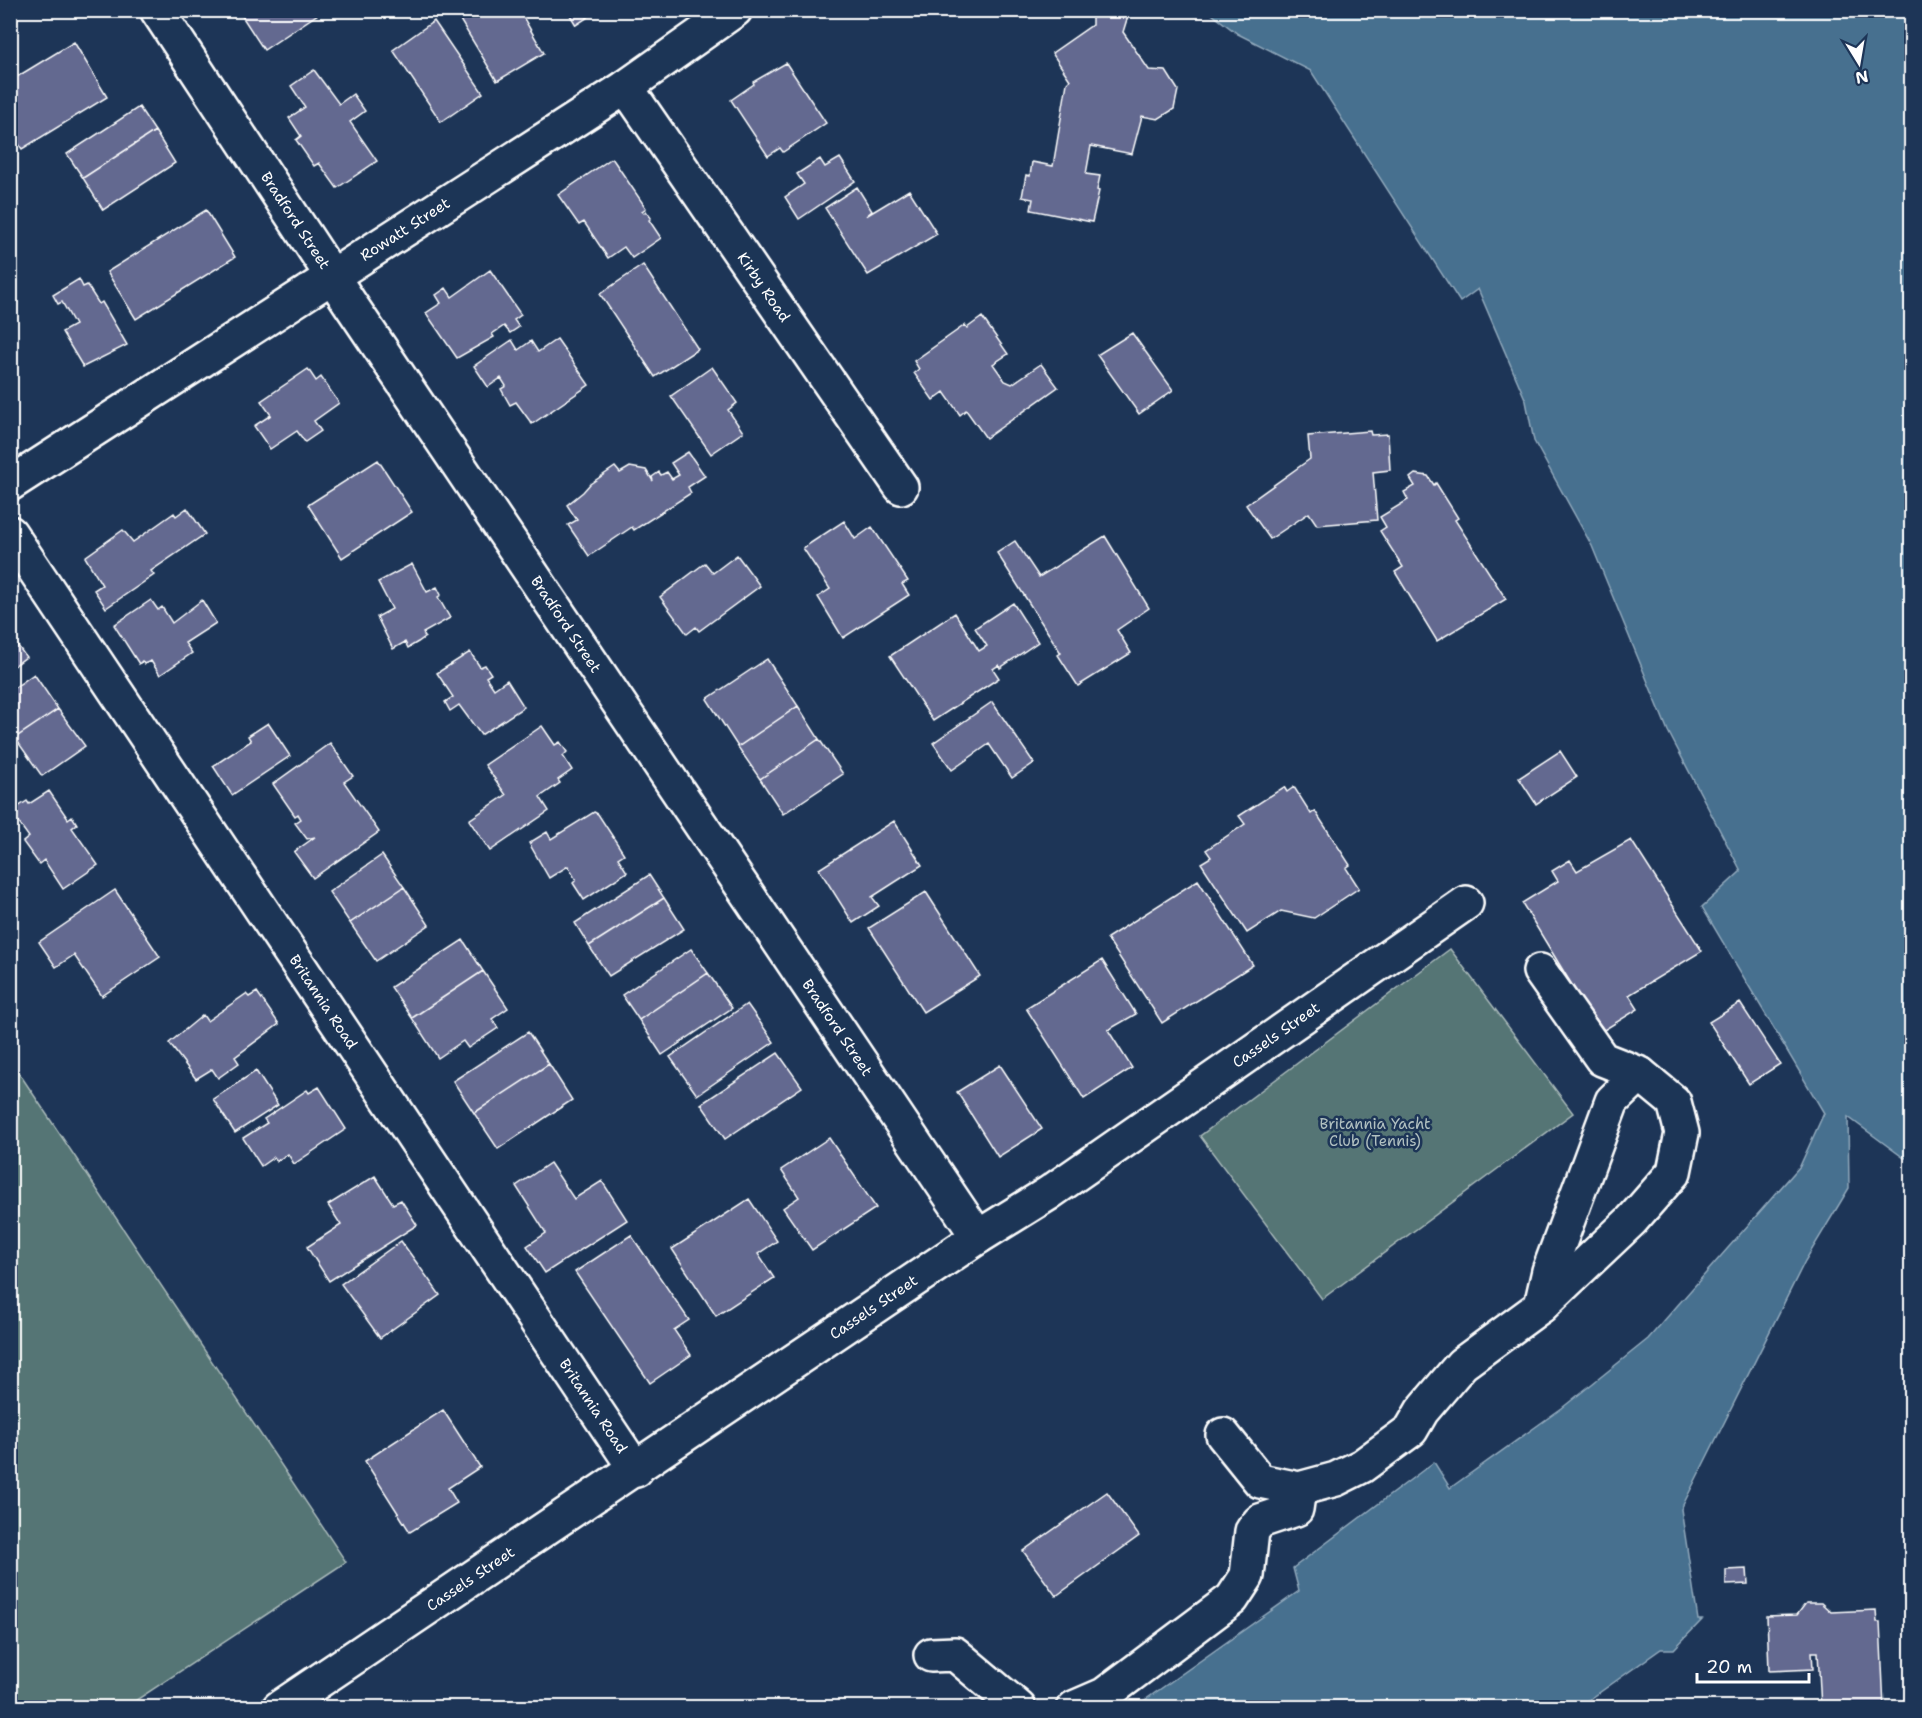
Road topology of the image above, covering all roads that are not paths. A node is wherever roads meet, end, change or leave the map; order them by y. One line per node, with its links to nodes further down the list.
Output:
1 (157, 10): 4 (street, Bradford Street)
2 (735, 10): 3 (street, Rowatt Street)
3 (626, 87): 4 (street, Rowatt Street); 6 (street, Kirby Road)
4 (332, 277): 5 (street, Rowatt Street); 11 (street, Bradford Street)
5 (10, 484)
6 (901, 487)
7 (10, 533): 14 (street, Britannia Road)
8 (1466, 903): 11 (street, Cassels Street)
9 (1540, 971): 10 (street)
10 (1640, 1074): 12 (street); 12 (street)
11 (978, 1237): 14 (street, Cassels Street)
12 (1541, 1306): 15 (street)
13 (1223, 1435): 15 (street)
14 (636, 1470): 17 (street, Cassels Street)
15 (1299, 1489): 19 (street)
16 (931, 1655): 18 (street)
17 (279, 1707)
18 (1019, 1707)
19 (1074, 1707)

